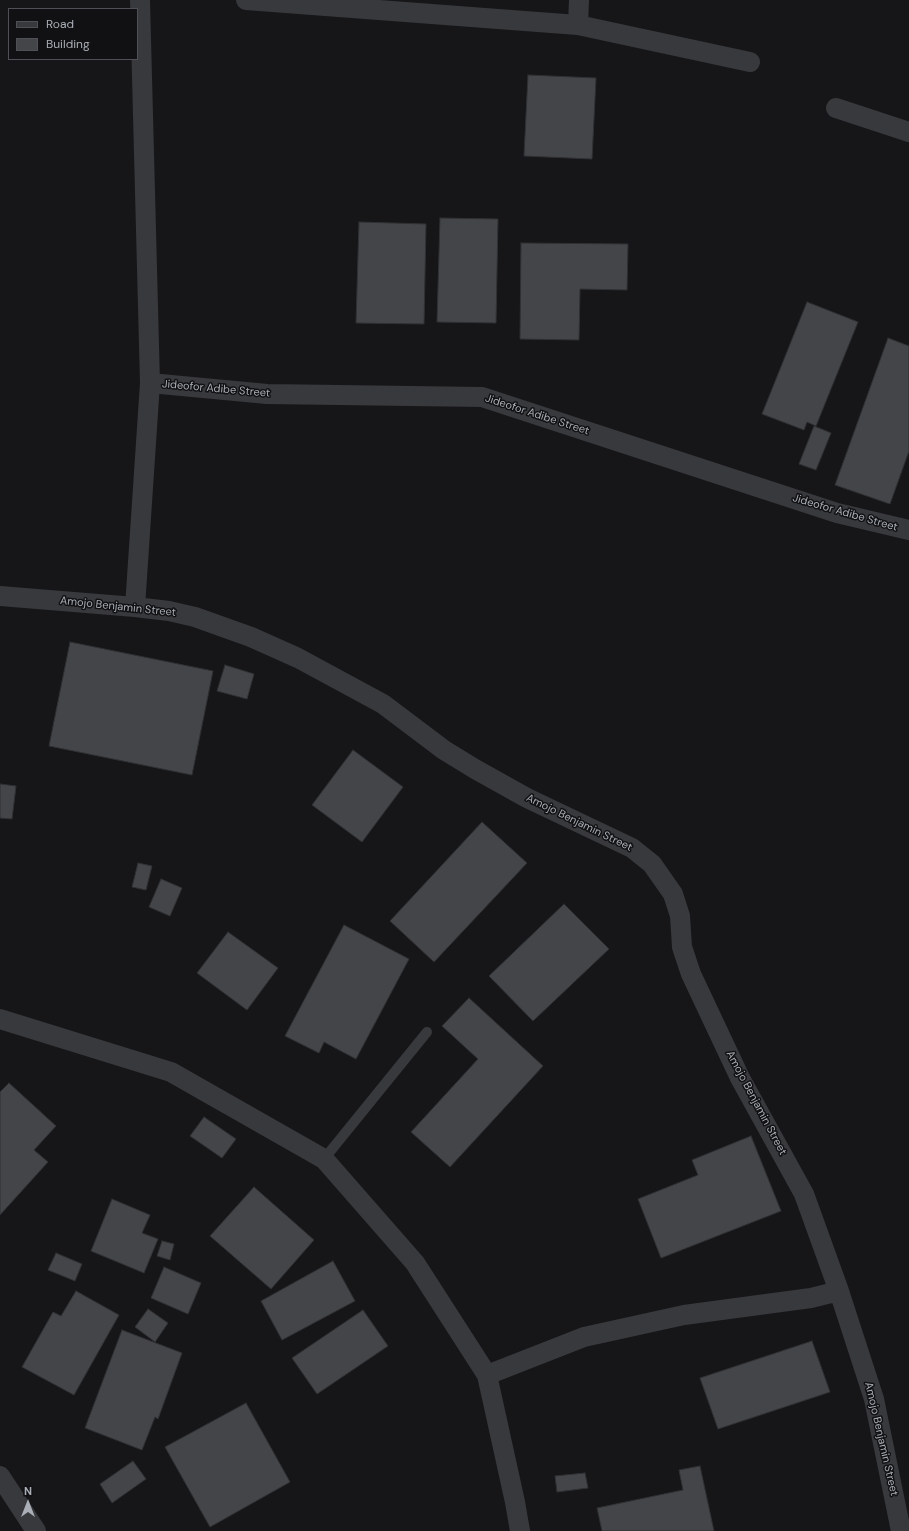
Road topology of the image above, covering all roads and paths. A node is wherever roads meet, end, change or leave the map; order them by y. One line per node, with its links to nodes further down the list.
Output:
1 (140, 0): 8 (street)
2 (246, 0): 4 (street)
3 (580, 0): 4 (street)
4 (578, 25): 5 (street)
5 (750, 62)
6 (836, 108): 7 (street)
7 (909, 132)
8 (150, 383): 9 (street, Jideofor Adibe Street); 11 (street)
9 (909, 530)
10 (0, 596): 11 (street, Amojo Benjamin Street)
11 (135, 607): 15 (street, Amojo Benjamin Street)
12 (0, 1019): 14 (street)
13 (427, 1032): 14 (lane)
14 (324, 1159): 16 (street)
15 (839, 1292): 16 (street); 20 (street, Amojo Benjamin Street)
16 (487, 1375): 19 (street)
17 (0, 1476): 18 (street)
18 (36, 1531)
19 (520, 1531)
20 (901, 1531)

